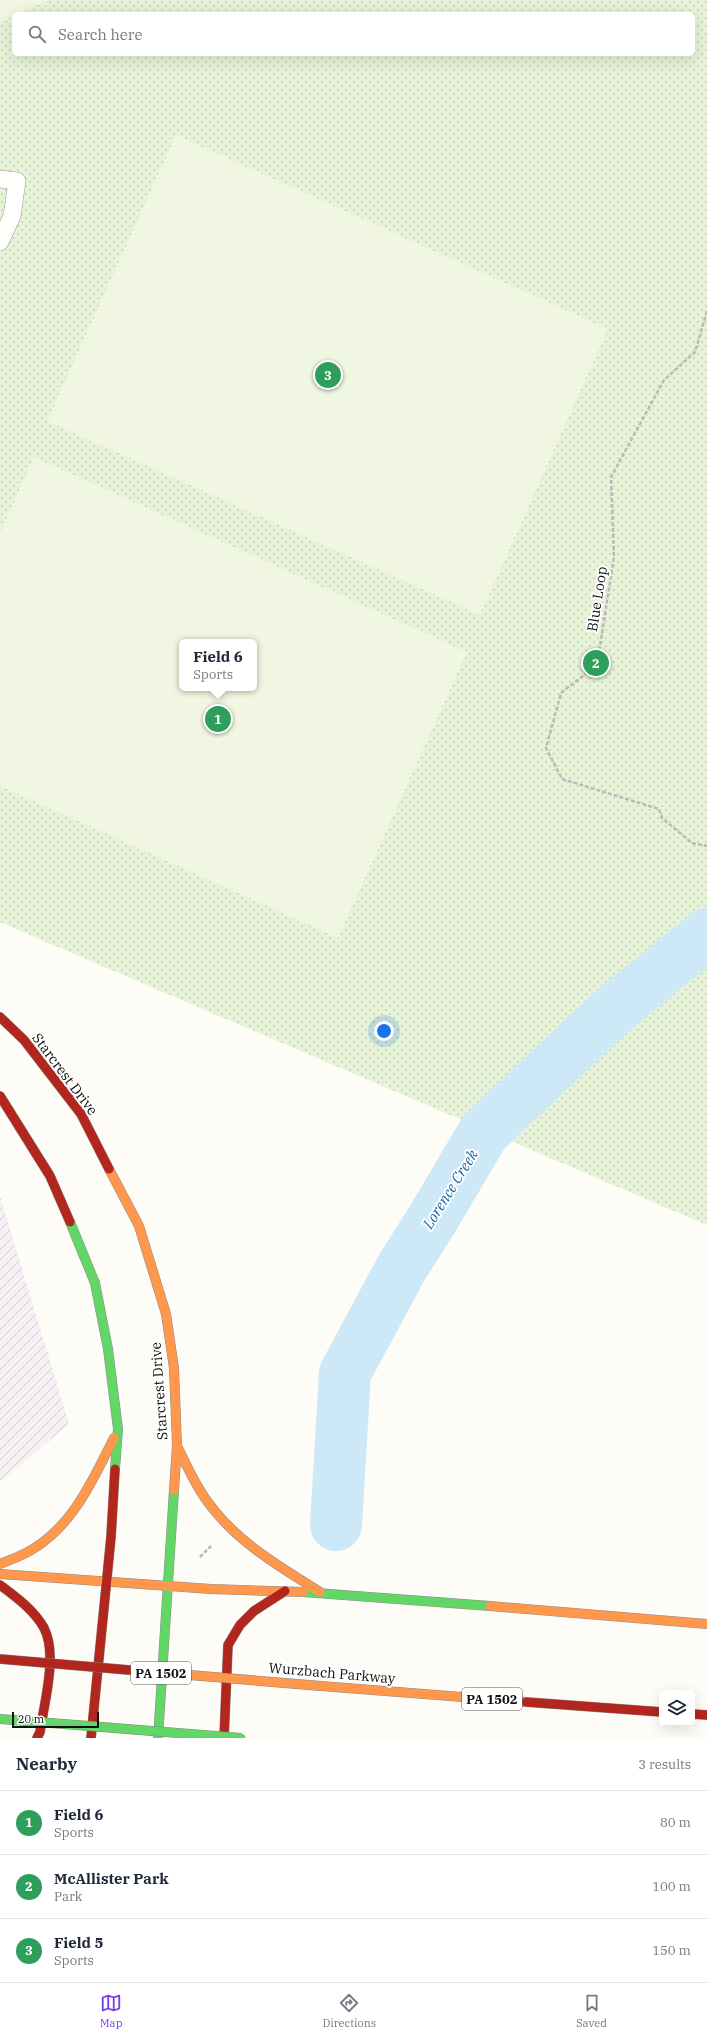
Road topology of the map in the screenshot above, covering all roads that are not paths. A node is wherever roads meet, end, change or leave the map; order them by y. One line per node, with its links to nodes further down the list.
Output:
1 (0, 179): 2 (lane)
2 (0, 242)
3 (0, 1017): 6 (main road, Starcrest Drive)
4 (0, 1096): 5 (main road)
5 (118, 1429): 7 (main road); 9 (main road)
6 (177, 1444): 11 (main road, Starcrest Drive); 13 (main road)
7 (0, 1564)
8 (0, 1574): 9 (main road)
9 (106, 1581): 11 (main road); 21 (main road)
10 (0, 1585): 20 (main road)
11 (169, 1585): 12 (main road); 22 (main road, Starcrest Drive)
12 (285, 1591): 13 (main road); 23 (main road)
13 (320, 1592): 14 (main road)
14 (707, 1624)
15 (0, 1659): 16 (main road, Wurzbach Parkway / PA 1502, bridge)
16 (659, 1712)
17 (695, 1714): 18 (main road)
18 (707, 1715)
19 (0, 1719): 24 (main road, bridge)
20 (36, 1738)
21 (92, 1738)
22 (158, 1738)
23 (224, 1738)
24 (241, 1738)

